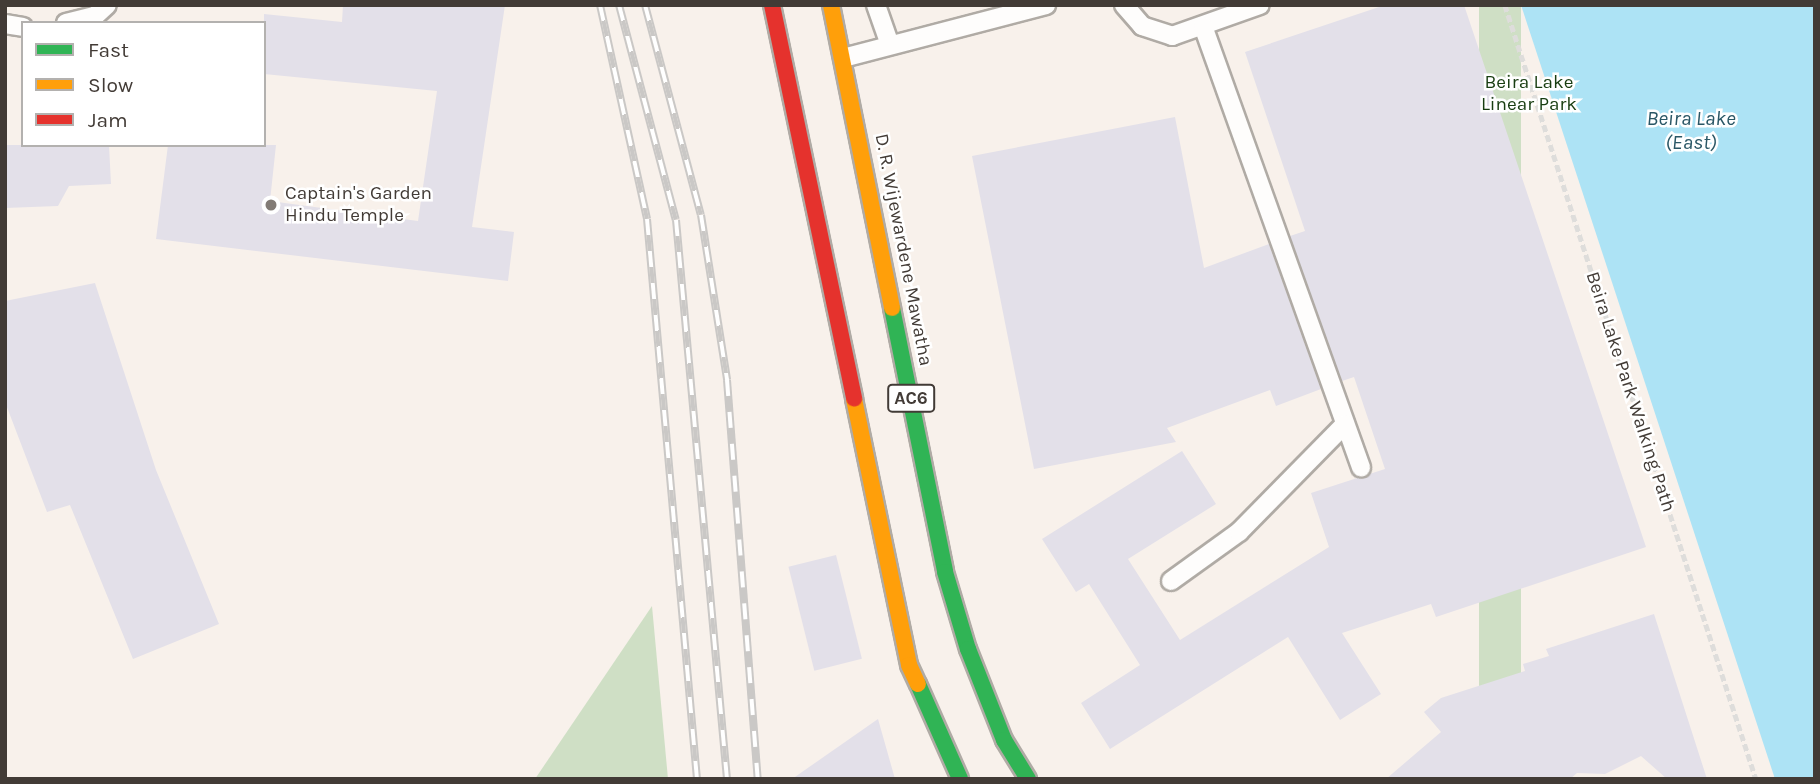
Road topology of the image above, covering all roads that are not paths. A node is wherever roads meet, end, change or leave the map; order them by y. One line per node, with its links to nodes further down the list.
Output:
1 (107, 5): 8 (lane)
2 (772, 5): 15 (main road)
3 (831, 5): 11 (main road, D. R. Wijewardene Mawatha / AC6)
4 (876, 5): 10 (lane)
5 (1046, 5): 10 (lane)
6 (1124, 5): 9 (lane)
7 (1260, 5): 9 (lane)
8 (74, 21)
9 (1203, 26): 12 (lane)
10 (890, 45): 11 (lane)
11 (843, 58): 16 (main road, D. R. Wijewardene Mawatha / AC6)
12 (1345, 424): 13 (lane); 14 (lane)
13 (1362, 468)
14 (1171, 581)
15 (960, 779)
16 (1028, 779)

